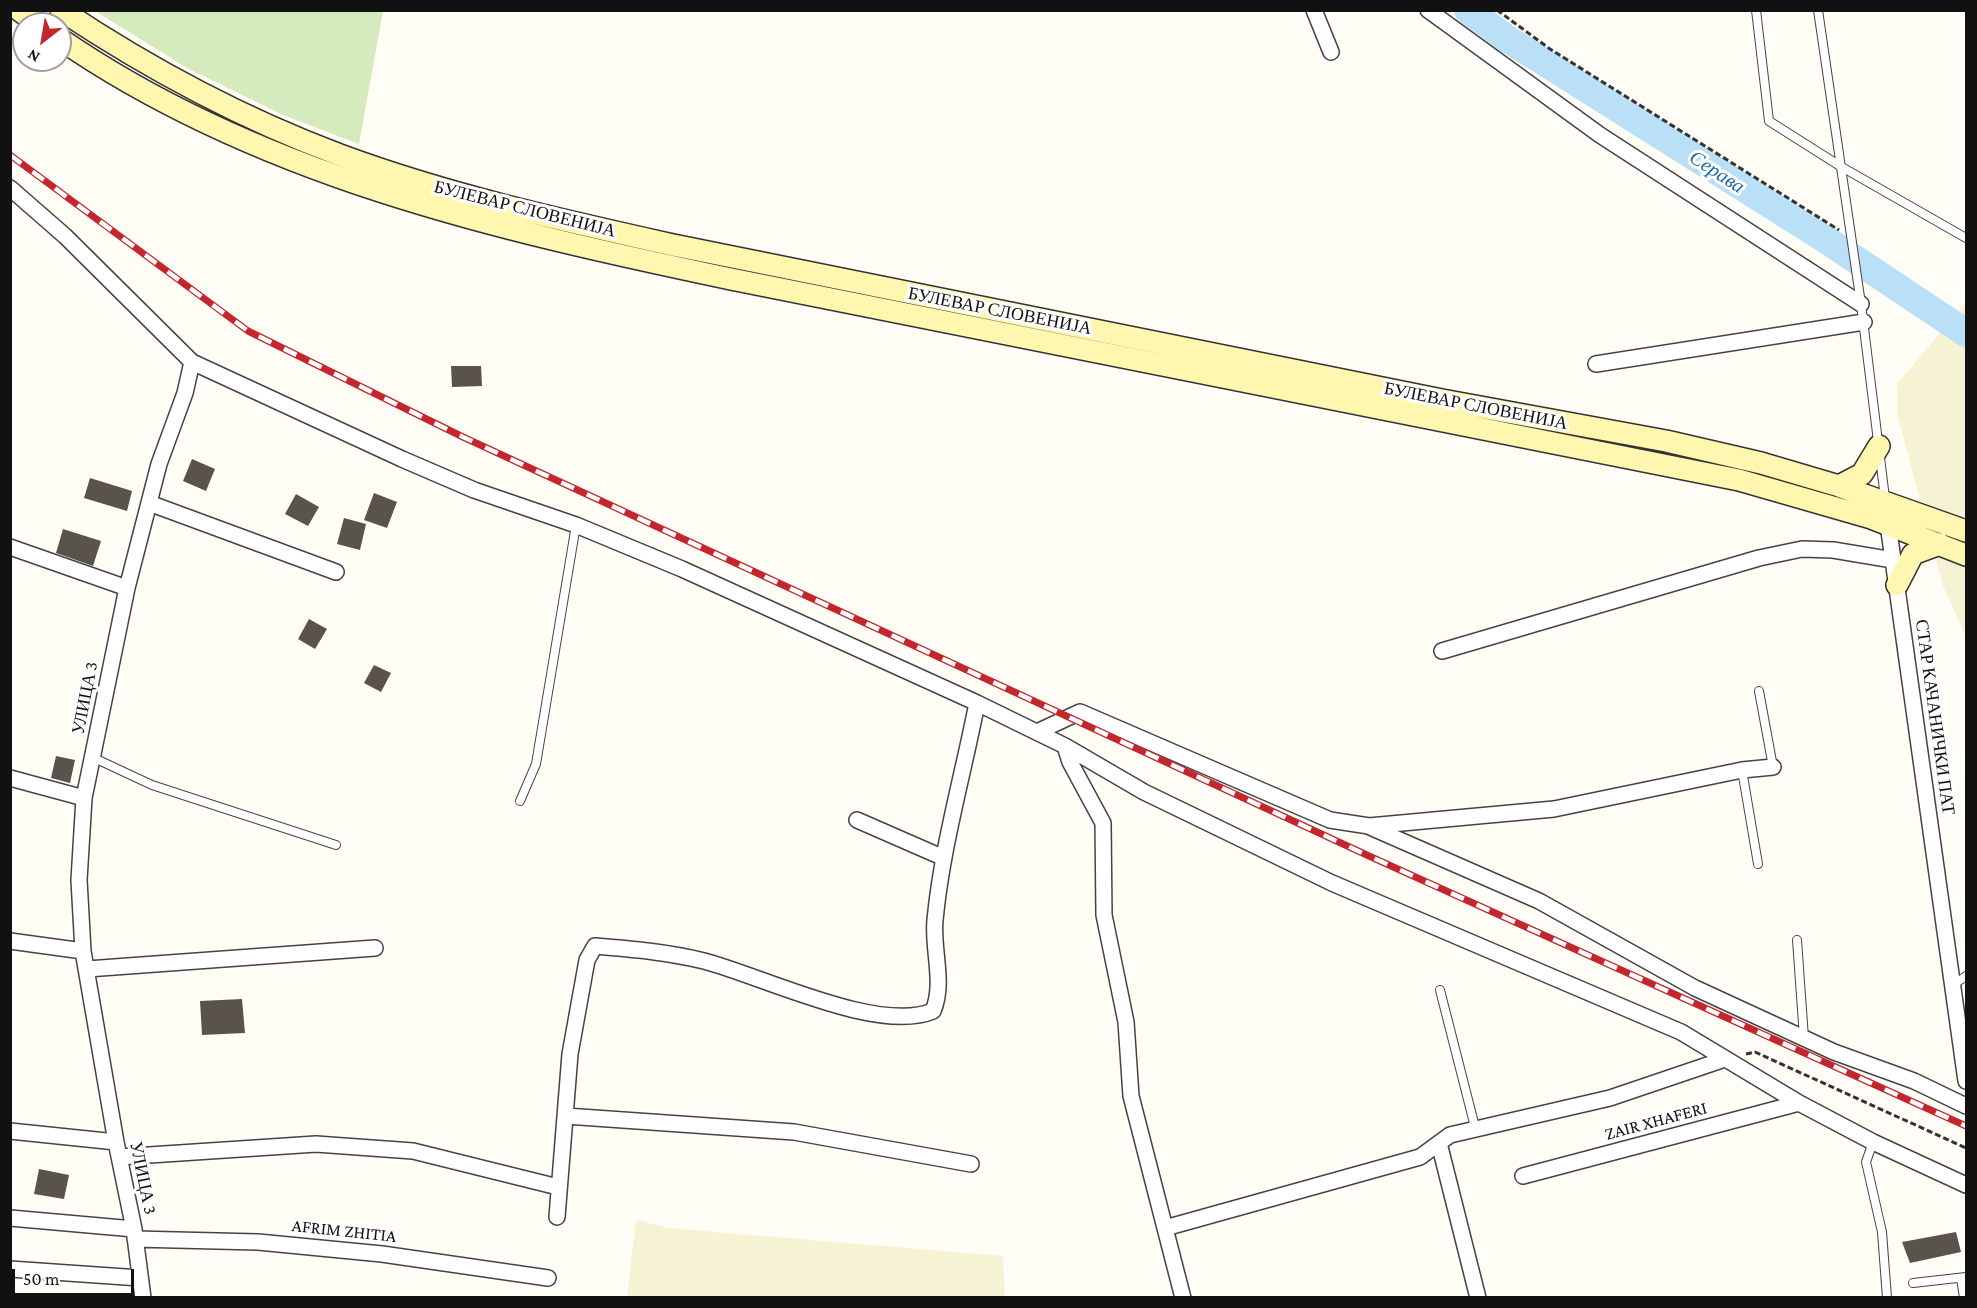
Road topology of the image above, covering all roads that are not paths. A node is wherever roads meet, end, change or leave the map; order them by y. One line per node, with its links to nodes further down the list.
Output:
1 (61, 10): 16 (street, БУЛЕВАР СЛОВЕНИЈА)
2 (1314, 10): 7 (street)
3 (1428, 10): 11 (street)
4 (1756, 10): 8 (lane)
5 (1818, 10): 8 (lane)
6 (72, 47): 19 (street, БУЛЕВАР СЛОВЕНИЈА)
7 (1331, 52)
8 (1840, 166): 10 (lane); 11 (lane)
9 (10, 188): 13 (street)
10 (1966, 238)
11 (1862, 304): 12 (lane)
12 (1864, 322): 14 (street); 15 (lane)
13 (192, 362): 18 (street, УЛИЦА 3); 20 (street)
14 (1596, 364)
15 (1879, 446): 16 (street); 17 (lane)
16 (1839, 486): 17 (street, БУЛЕВАР СЛОВЕНИЈА)
17 (1885, 500): 19 (street, СТАР КАЧАНИЧКИ ПАТ); 21 (street, БУЛЕВАР СЛОВЕНИЈА)
18 (149, 503): 26 (street); 28 (street, УЛИЦА 3)
19 (1887, 524): 22 (street, БУЛЕВАР СЛОВЕНИЈА); 25 (street, СТАР КАЧАНИЧКИ ПАТ)
20 (576, 525): 31 (street); 39 (lane)
21 (1966, 531)
22 (1940, 544): 24 (street, БУЛЕВАР СЛОВЕНИЈА); 27 (street)
23 (10, 547): 28 (street)
24 (1966, 555)
25 (1893, 560): 27 (street, СТАР КАЧАНИЧКИ ПАТ); 29 (street)
26 (336, 572)
27 (1897, 585): 51 (street, СТАР КАЧАНИЧКИ ПАТ)
28 (127, 588): 34 (street, УЛИЦА 3)
29 (1442, 651)
30 (1759, 691): 35 (lane)
31 (977, 703): 32 (street); 43 (street)
32 (1037, 732): 33 (street); 41 (street)
33 (1065, 746): 54 (street); 71 (street)
34 (92, 757): 38 (street, УЛИЦА 3); 42 (lane)
35 (1773, 767): 36 (street)
36 (1742, 770): 41 (street); 44 (lane)
37 (10, 778): 38 (street)
38 (84, 798): 48 (street, УЛИЦА 3)
39 (520, 801)
40 (857, 820): 43 (street)
41 (1369, 826): 53 (street)
42 (336, 845)
43 (944, 858): 58 (street)
44 (1758, 864)
45 (1797, 940): 53 (lane)
46 (10, 941): 48 (street)
47 (375, 948): 49 (street)
48 (83, 951): 49 (street, УЛИЦА 3)
49 (87, 969): 61 (street, УЛИЦА 3)
50 (1966, 976): 51 (lane)
51 (1953, 985): 55 (street, СТАР КАЧАНИЧКИ ПАТ)
52 (1440, 990): 59 (lane)
53 (1804, 1038): 57 (street)
54 (1725, 1059): 56 (street); 59 (street)
55 (1966, 1081)
56 (1799, 1102): 62 (street); 66 (street, ZAIR XHAFERI)
57 (1966, 1106)
58 (566, 1116): 65 (street); 68 (street)
59 (1475, 1127): 63 (street)
60 (10, 1131): 61 (street)
61 (116, 1142): 64 (street, УЛИЦА 3)
62 (1873, 1142): 67 (street); 81 (lane)
63 (1439, 1143): 71 (street); 80 (street)
64 (119, 1157): 68 (street); 72 (street, УЛИЦА 3)
65 (971, 1164)
66 (1523, 1176)
67 (1966, 1185)
68 (558, 1187): 69 (street)
69 (557, 1217)
70 (10, 1218): 72 (street, AFRIM ZHITIA)
71 (1164, 1228): 79 (street)
72 (134, 1234): 75 (street, УЛИЦА 3); 76 (street, AFRIM ZHITIA)
73 (10, 1269): 75 (street)
74 (1964, 1277): 77 (lane); 82 (lane)
75 (140, 1278): 78 (street, УЛИЦА 3)
76 (548, 1278)
77 (1913, 1283)
78 (143, 1298)
79 (1183, 1298)
80 (1478, 1298)
81 (1887, 1298)
82 (1964, 1298)

